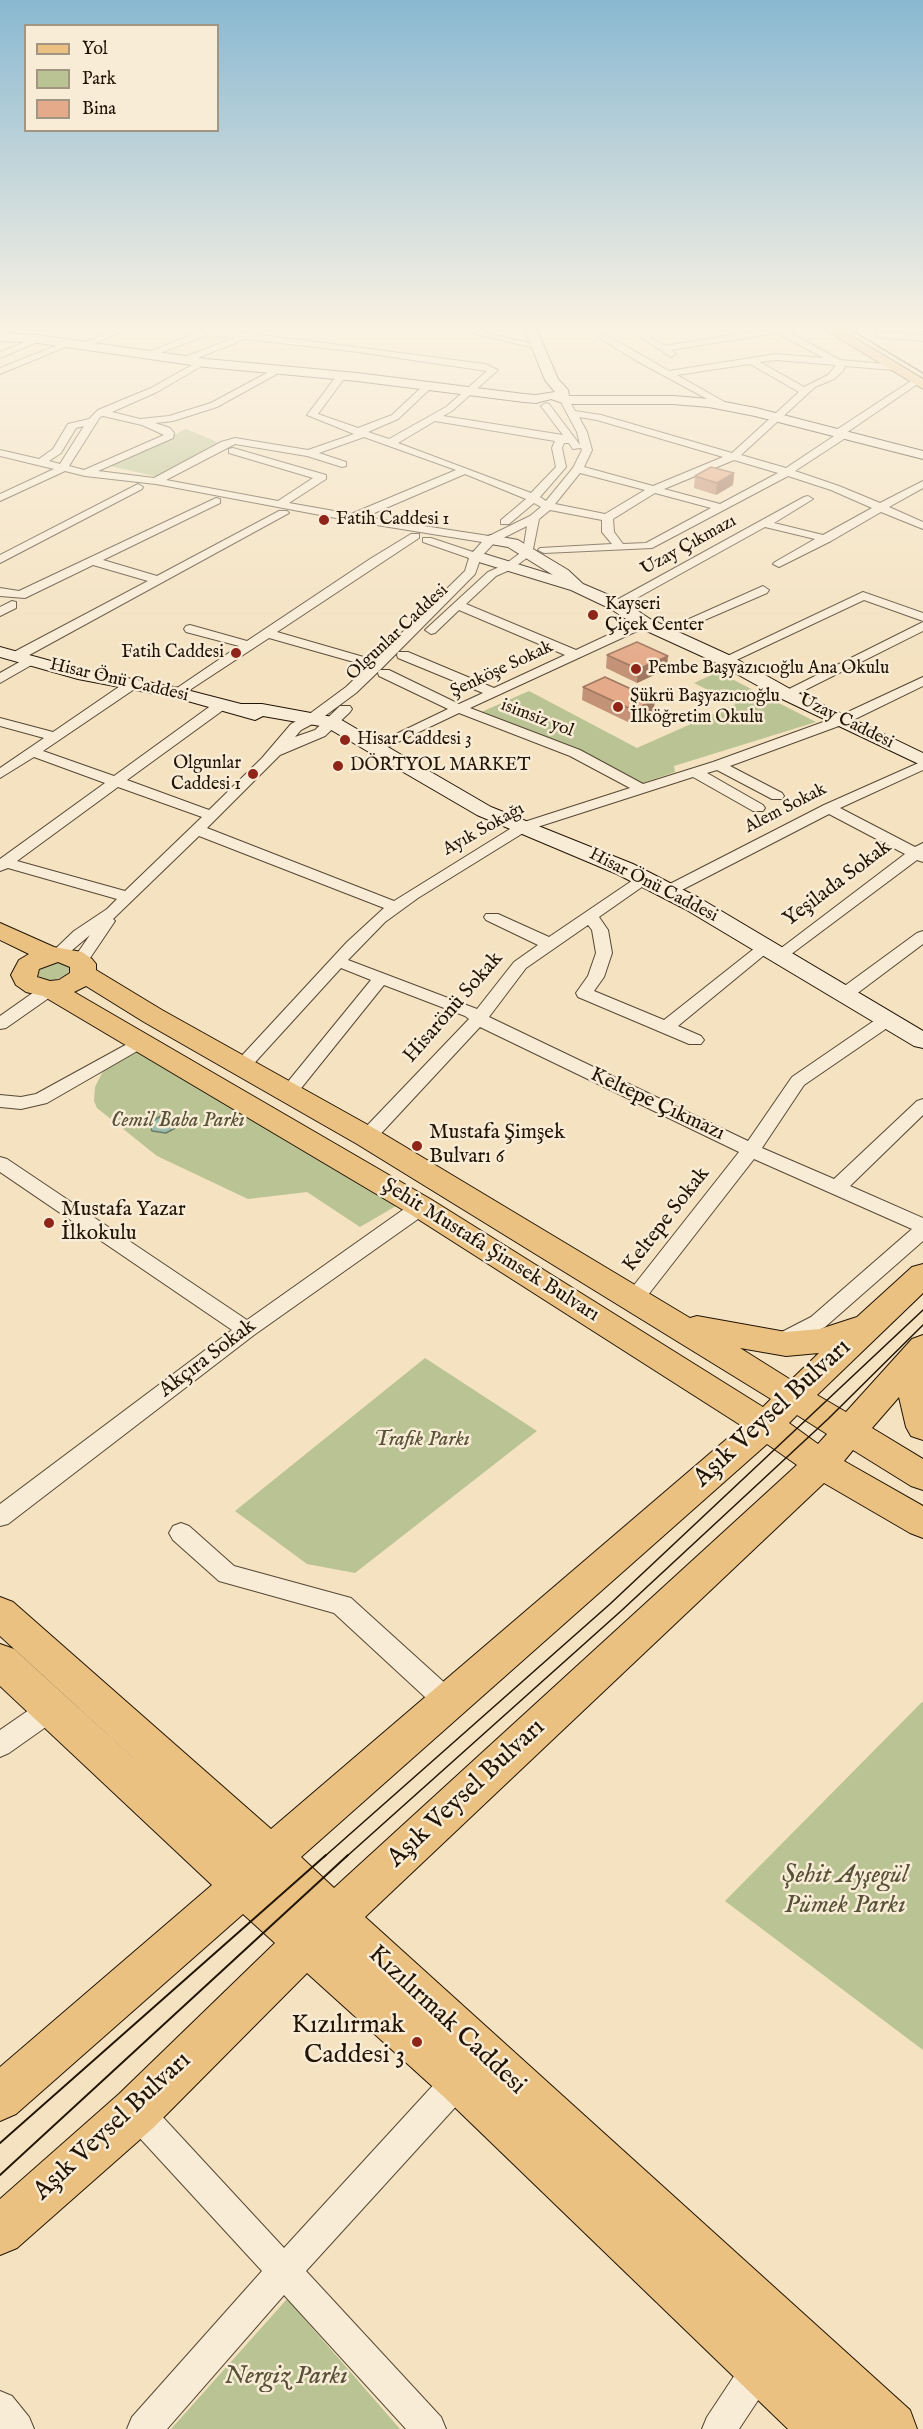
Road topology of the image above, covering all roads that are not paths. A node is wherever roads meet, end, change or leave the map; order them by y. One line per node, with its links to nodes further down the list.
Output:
1 (63, 441): 22 (street)
2 (79, 441): 25 (street)
3 (156, 441): 28 (street)
4 (235, 441): 17 (street)
5 (241, 441): 19 (street)
6 (339, 441): 19 (street)
7 (385, 441): 16 (street)
8 (393, 441): 16 (street)
9 (560, 441): 35 (street)
10 (573, 441): 24 (street)
11 (585, 441): 24 (street)
12 (683, 441): 21 (street)
13 (749, 441): 21 (street)
14 (830, 441): 27 (street)
15 (869, 441): 20 (main road)
16 (390, 443): 26 (street)
17 (221, 447): 30 (street); 40 (street)
18 (0, 453): 22 (street)
19 (309, 453): 23 (street)
20 (923, 455)
21 (734, 456): 27 (street); 33 (street)
22 (40, 463): 25 (street)
23 (342, 464)
24 (581, 464): 33 (street); 38 (street, Olgunlar Caddesi)
25 (62, 469): 28 (street); 34 (street)
26 (465, 470): 35 (street); 42 (street)
27 (787, 472): 39 (street); 41 (street)
28 (85, 473): 29 (street)
29 (116, 478): 30 (street); 32 (street)
30 (156, 481): 40 (street)
31 (923, 484): 41 (street)
32 (138, 487): 37 (street); 54 (street)
33 (654, 489): 39 (street); 43 (street)
34 (0, 498)
35 (533, 498): 38 (street); 44 (street)
36 (808, 499): 46 (street, Uzay Çıkmazı)
37 (216, 501): 40 (street); 55 (street)
38 (548, 506): 43 (street); 45 (street, Olgunlar Caddesi)
39 (720, 507): 51 (street)
40 (281, 508): 42 (street); 48 (street); 58 (street)
41 (880, 508): 47 (street); 49 (street)
42 (352, 518): 50 (street)
43 (607, 518): 51 (street)
44 (505, 522)
45 (533, 524): 50 (street, Olgunlar Caddesi); 52 (main road)
46 (766, 524): 49 (street); 64 (street, Uzay Çıkmazı)
47 (923, 526)
48 (415, 536): 53 (street); 71 (street)
49 (827, 539): 56 (street)
50 (491, 540): 52 (main road, Uzay Caddesi); 53 (street, Olgunlar Caddesi)
51 (621, 548): 52 (street)
52 (536, 551): 57 (street, Olgunlar Caddesi); 59 (main road, Uzay Caddesi)
53 (475, 556): 57 (main road, Uzay Caddesi); 77 (street, Olgunlar Caddesi)
54 (0, 560)
55 (94, 561): 58 (street); 61 (street)
56 (779, 564)
57 (508, 567): 59 (main road, Uzay Caddesi); 63 (street, Olgunlar Caddesi)
58 (159, 580): 75 (street)
59 (577, 587): 64 (main road, Uzay Caddesi)
60 (763, 590): 70 (street)
61 (0, 592)
62 (12, 605): 65 (street)
63 (457, 605): 73 (street, Olgunlar Caddesi); 74 (street)
64 (617, 605): 67 (main road, Uzay Caddesi)
65 (0, 612)
66 (923, 617): 76 (street)
67 (644, 623): 70 (main road, Uzay Caddesi); 74 (street, Şenköşe Sokak)
68 (923, 626): 83 (street)
69 (190, 629): 72 (street)
70 (666, 632): 76 (main road, Uzay Caddesi)
71 (266, 633): 72 (street); 77 (street, isimsiz yol)
72 (248, 645): 81 (street)
73 (403, 655): 77 (street, Olgunlar Caddesi); 82 (street)
74 (577, 655): 82 (street, Şenköşe Sokak)
75 (16, 656): 78 (street); 80 (main road, Hisar Önü Caddesi)
76 (725, 660): 83 (main road, Uzay Caddesi)
77 (380, 669): 85 (street, isimsiz yol); 88 (street, Olgunlar Caddesi); 88 (street, Olgunlar Caddesi)
78 (0, 679)
79 (922, 683): 86 (street, Ayık Sokağı)
80 (131, 685): 81 (main road, Hisar Önü Caddesi); 90 (street)
81 (180, 693): 84 (main road, Hisar Önü Caddesi)
82 (495, 693): 85 (street, Şenköşe Sokak)
83 (786, 693): 86 (main road, Uzay Caddesi)
84 (229, 707): 88 (main road, Hisar Önü Caddesi); 89 (main road, Hisar Önü Caddesi); 99 (street)
85 (460, 709): 91 (street, Şenköşe Sokak); 100 (street, isimsiz yol)
86 (842, 720): 93 (main road, Uzay Caddesi); 95 (street, Ayık Sokağı)
87 (0, 722): 90 (street)
88 (321, 724): 89 (main road, Hisar Önü Caddesi); 91 (main road, Hisar Önü Caddesi); 94 (street, Olgunlar Caddesi)
89 (296, 727): 94 (street, Olgunlar Caddesi)
90 (55, 737): 92 (street)
91 (374, 748): 105 (main road, Hisar Önü Caddesi)
92 (33, 752): 98 (street); 99 (street)
93 (923, 760)
94 (267, 761): 104 (street, Olgunlar Caddesi)
95 (718, 765): 97 (street, Ayık Sokağı); 101 (street)
96 (923, 765): 103 (street, Alem Sokak)
97 (694, 772): 100 (street, Ayık Sokağı); 102 (street)
98 (0, 774)
99 (115, 781): 104 (street); 108 (street)
100 (642, 789): 105 (street, Ayık Sokağı)
101 (777, 796)
102 (758, 808)
103 (829, 808): 107 (street); 110 (street, Alem Sokak)
104 (210, 815): 106 (street, Olgunlar Caddesi)
105 (523, 827): 109 (main road, Hisar Önü Caddesi); 112 (street, Ayık Sokağı)
106 (196, 830): 111 (street, Olgunlar Caddesi); 112 (street)
107 (920, 853): 119 (street, Yeşilada Sokak)
108 (2, 864): 111 (street)
109 (644, 879): 110 (main road, Hisar Önü Caddesi); 114 (street, Hisarönü Sokak)
110 (668, 891): 119 (main road, Hisar Önü Caddesi)
111 (128, 897): 113 (street, Olgunlar Caddesi)
112 (395, 907): 122 (street, Ayık Sokağı)
113 (113, 912): 121 (street); 121 (street)
114 (590, 916): 118 (street, Hisarönü Sokak); 129 (street)
115 (492, 917): 118 (street)
116 (0, 930): 121 (main road, Şehit Mustafa Şimsek Bulvarı)
117 (923, 936): 125 (street)
118 (550, 944): 126 (street, Hisarönü Sokak)
119 (773, 951): 125 (main road, Hisar Önü Caddesi); 129 (street, Yeşilada Sokak)
120 (0, 960): 124 (main road, Şehit Mustafa Şimsek Bulvarı)
121 (68, 961): 124 (main road); 124 (main road); 133 (main road, Şehit Mustafa Şimsek Bulvarı)
122 (339, 962): 123 (street, Keltepe Çıkmazı); 133 (street, Ayık Sokağı)
123 (381, 978): 126 (street, Keltepe Çıkmazı); 134 (street)
124 (34, 982): 128 (street); 132 (main road, Şehit Mustafa Şimsek Bulvarı)
125 (845, 994): 127 (main road, Hisar Önü Caddesi)
126 (479, 1017): 137 (street, Hisarönü Sokak); 138 (street, Keltepe Çıkmazı)
127 (887, 1020): 131 (main road, Hisar Önü Caddesi); 138 (street, Keltepe Sokak)
128 (0, 1024)
129 (665, 1028): 130 (street)
130 (695, 1040)
131 (923, 1041)
132 (140, 1042): 135 (street); 141 (main road, Şehit Mustafa Şimsek Bulvarı)
133 (242, 1066): 134 (main road, Şehit Mustafa Şimsek Bulvarı)
134 (288, 1093): 137 (main road, Şehit Mustafa Şimsek Bulvarı)
135 (0, 1101)
136 (923, 1105): 140 (street)
137 (367, 1137): 144 (main road, Şehit Mustafa Şimsek Bulvarı)
138 (751, 1150): 140 (street, Keltepe Çıkmazı); 144 (street, Keltepe Sokak)
139 (0, 1163): 147 (street)
140 (837, 1188): 142 (street, Keltepe Çıkmazı)
141 (421, 1207): 147 (street, Akçıra Sokak); 151 (main road, Şehit Mustafa Şimsek Bulvarı)
142 (923, 1228): 148 (street, Keltepe Çıkmazı)
143 (923, 1275): 145 (main road, Aşık Veysel Bulvarı)
144 (634, 1299): 146 (main road, Şehit Mustafa Şimsek Bulvarı)
145 (876, 1317): 148 (main road); 150 (main road, Aşık Veysel Bulvarı)
146 (672, 1322): 148 (main road); 150 (main road, Şehit Mustafa Şimsek Bulvarı)
147 (247, 1329): 156 (street, Akçıra Sokak)
148 (777, 1343)
149 (919, 1351): 152 (main road); 153 (main road, Aşık Veysel Bulvarı)
150 (795, 1398): 151 (main road, Aşık Veysel Bulvarı); 153 (main road, Şehit Mustafa Şimsek Bulvarı)
151 (766, 1425): 154 (main road, Şehit Mustafa Şimsek Bulvarı); 161 (main road, Aşık Veysel Bulvarı)
152 (923, 1427)
153 (849, 1430): 154 (main road, Aşık Veysel Bulvarı); 155 (main road, Şehit Mustafa Şimsek Bulvarı)
154 (820, 1464): 157 (main road, Şehit Mustafa Şimsek Bulvarı); 165 (main road, Aşık Veysel Bulvarı)
155 (923, 1476)
156 (0, 1517)
157 (923, 1523)
158 (181, 1533): 161 (street)
159 (0, 1613): 164 (main road, Kızılırmak Caddesi)
160 (0, 1661): 162 (main road, Kızılırmak Caddesi)
161 (448, 1702): 164 (main road, Aşık Veysel Bulvarı)
162 (51, 1709): 163 (street); 164 (main road, Kızılırmak Caddesi)
163 (0, 1745)
164 (257, 1871): 165 (main road, Kızılırmak Caddesi); 167 (main road, Aşık Veysel Bulvarı)
165 (321, 1930): 166 (main road, Kızılırmak Caddesi); 168 (main road, Aşık Veysel Bulvarı); 178 (main road, Kızılırmak Caddesi)
166 (459, 2080): 170 (street); 171 (main road, Kızılırmak Caddesi)
167 (0, 2098)
168 (136, 2110): 169 (main road, Aşık Veysel Bulvarı); 170 (street)
169 (0, 2231)
170 (284, 2271): 174 (street); 175 (street)
171 (760, 2367): 176 (street); 177 (main road, Kızılırmak Caddesi)
172 (0, 2408): 173 (street)
173 (17, 2429)
174 (144, 2429)
175 (429, 2429)
176 (719, 2429)
177 (826, 2429)
178 (891, 2429)

